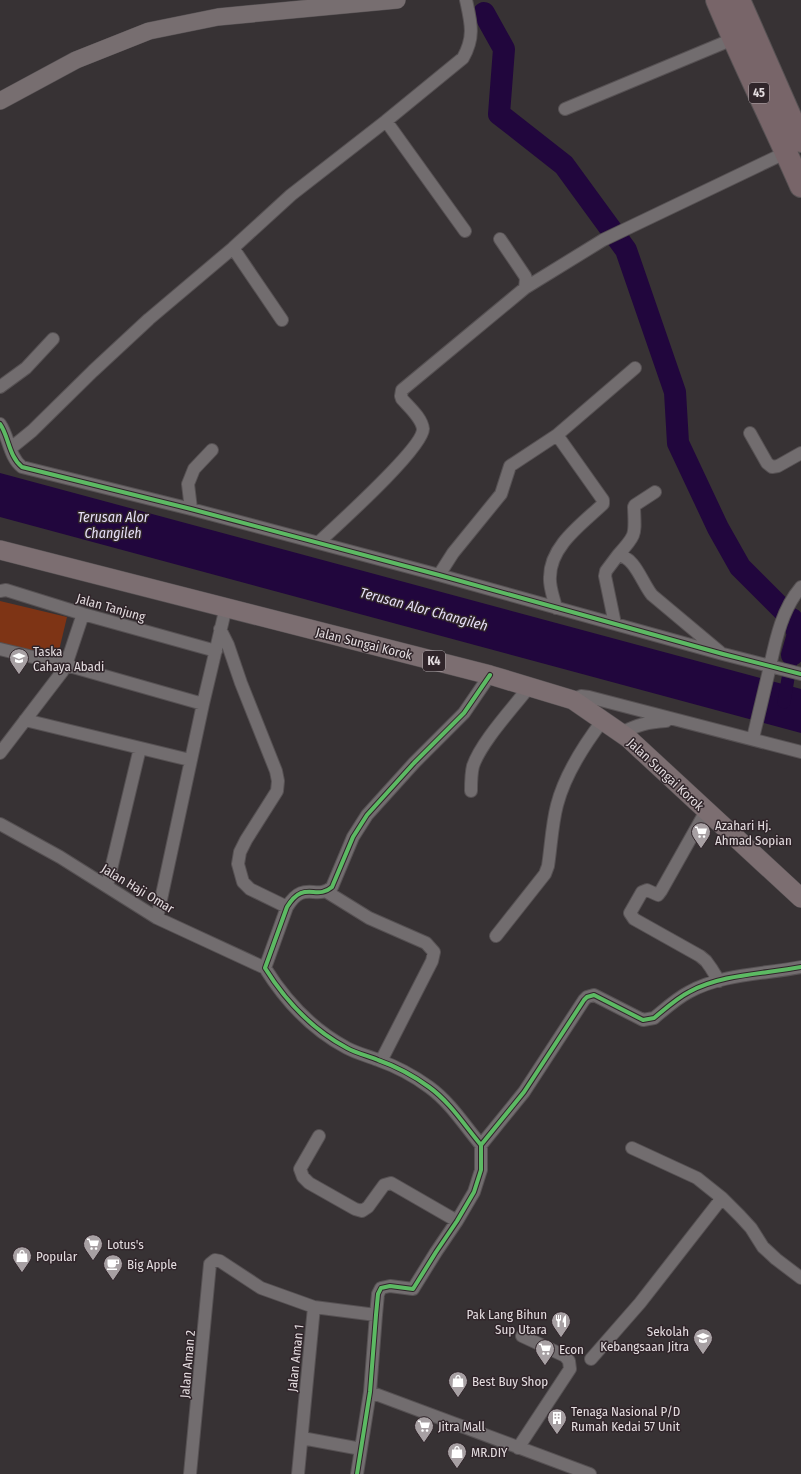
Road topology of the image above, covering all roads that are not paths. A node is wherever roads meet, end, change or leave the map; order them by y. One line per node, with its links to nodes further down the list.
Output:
1 (397, 0): 6 (street)
2 (466, 0): 8 (street)
3 (717, 0): 5 (highway, 45)
4 (739, 0): 9 (highway, 45)
5 (733, 40): 7 (street); 9 (highway, 45)
6 (0, 101)
7 (565, 109)
8 (386, 121): 11 (street); 13 (street)
9 (794, 147): 10 (highway, 45); 14 (street)
10 (801, 186)
11 (465, 231)
12 (500, 239): 14 (street)
13 (233, 248): 15 (street); 22 (street)
14 (525, 288): 27 (street)
15 (282, 320)
16 (54, 339): 18 (street)
17 (635, 368): 21 (street)
18 (0, 387)
19 (0, 424): 22 (street)
20 (750, 433): 24 (street)
21 (557, 435): 30 (street); 34 (street)
22 (11, 448): 26 (street)
23 (212, 450): 26 (street)
24 (801, 453)
25 (655, 492): 29 (street)
26 (191, 509): 27 (street)
27 (318, 543): 30 (street)
28 (0, 550): 33 (main road, Jalan Sungai Korok / K4)
29 (618, 555): 36 (street); 40 (street)
30 (439, 575): 34 (street)
31 (801, 587): 42 (street)
32 (0, 591): 35 (street, Jalan Tanjung)
33 (226, 607): 37 (street); 44 (main road, Jalan Sungai Korok / K4)
34 (556, 608): 36 (street)
35 (83, 614): 39 (street, Jalan Tanjung); 41 (street)
36 (615, 624): 40 (street)
37 (220, 629): 39 (street); 63 (street)
38 (0, 649): 41 (street)
39 (216, 651): 47 (street)
40 (723, 654): 42 (street)
41 (66, 665): 47 (street); 48 (street)
42 (769, 670): 43 (street); 52 (street)
43 (801, 674)
44 (490, 675): 45 (main road, Jalan Sungai Korok / K4); 61 (street)
45 (529, 687): 46 (main road, Jalan Sungai Korok / K4); 57 (street)
46 (572, 700): 49 (main road, Jalan Sungai Korok / K4); 50 (street)
47 (203, 704): 56 (street)
48 (25, 720): 53 (street); 55 (street)
49 (603, 720): 51 (main road, Jalan Sungai Korok / K4); 65 (street)
50 (677, 720): 51 (street); 52 (street)
51 (620, 733): 58 (main road, Jalan Sungai Korok / K4)
52 (754, 733): 54 (street)
53 (140, 748): 56 (street); 60 (street)
54 (801, 752)
55 (0, 753)
56 (190, 760): 64 (street)
57 (472, 791)
58 (706, 811): 62 (main road, Jalan Sungai Korok / K4); 68 (street)
59 (0, 824): 60 (street, Jalan Haji Omar)
60 (107, 886): 64 (street, Jalan Haji Omar)
61 (327, 892): 63 (street); 69 (street)
62 (801, 898)
63 (287, 907): 67 (street)
64 (157, 918): 67 (street, Jalan Haji Omar)
65 (496, 936)
66 (801, 967): 68 (street)
67 (265, 968): 69 (street)
68 (719, 981): 71 (street)
69 (380, 1061): 71 (street)
70 (319, 1136): 74 (street)
71 (481, 1145): 74 (street)
72 (632, 1148): 73 (street)
73 (722, 1198): 75 (street); 79 (street)
74 (457, 1221): 77 (street)
75 (799, 1272)
76 (314, 1307): 77 (street); 81 (street, Jalan Aman 1); 84 (street, Jalan Aman 2)
77 (376, 1315): 80 (street)
78 (522, 1336): 82 (street)
79 (591, 1359)
80 (370, 1392): 82 (street); 83 (street)
81 (302, 1438): 83 (street); 85 (street, Jalan Aman 1)
82 (518, 1448): 87 (street)
83 (361, 1449): 86 (street)
84 (190, 1474)
85 (298, 1474)
86 (357, 1474)
87 (590, 1474)

